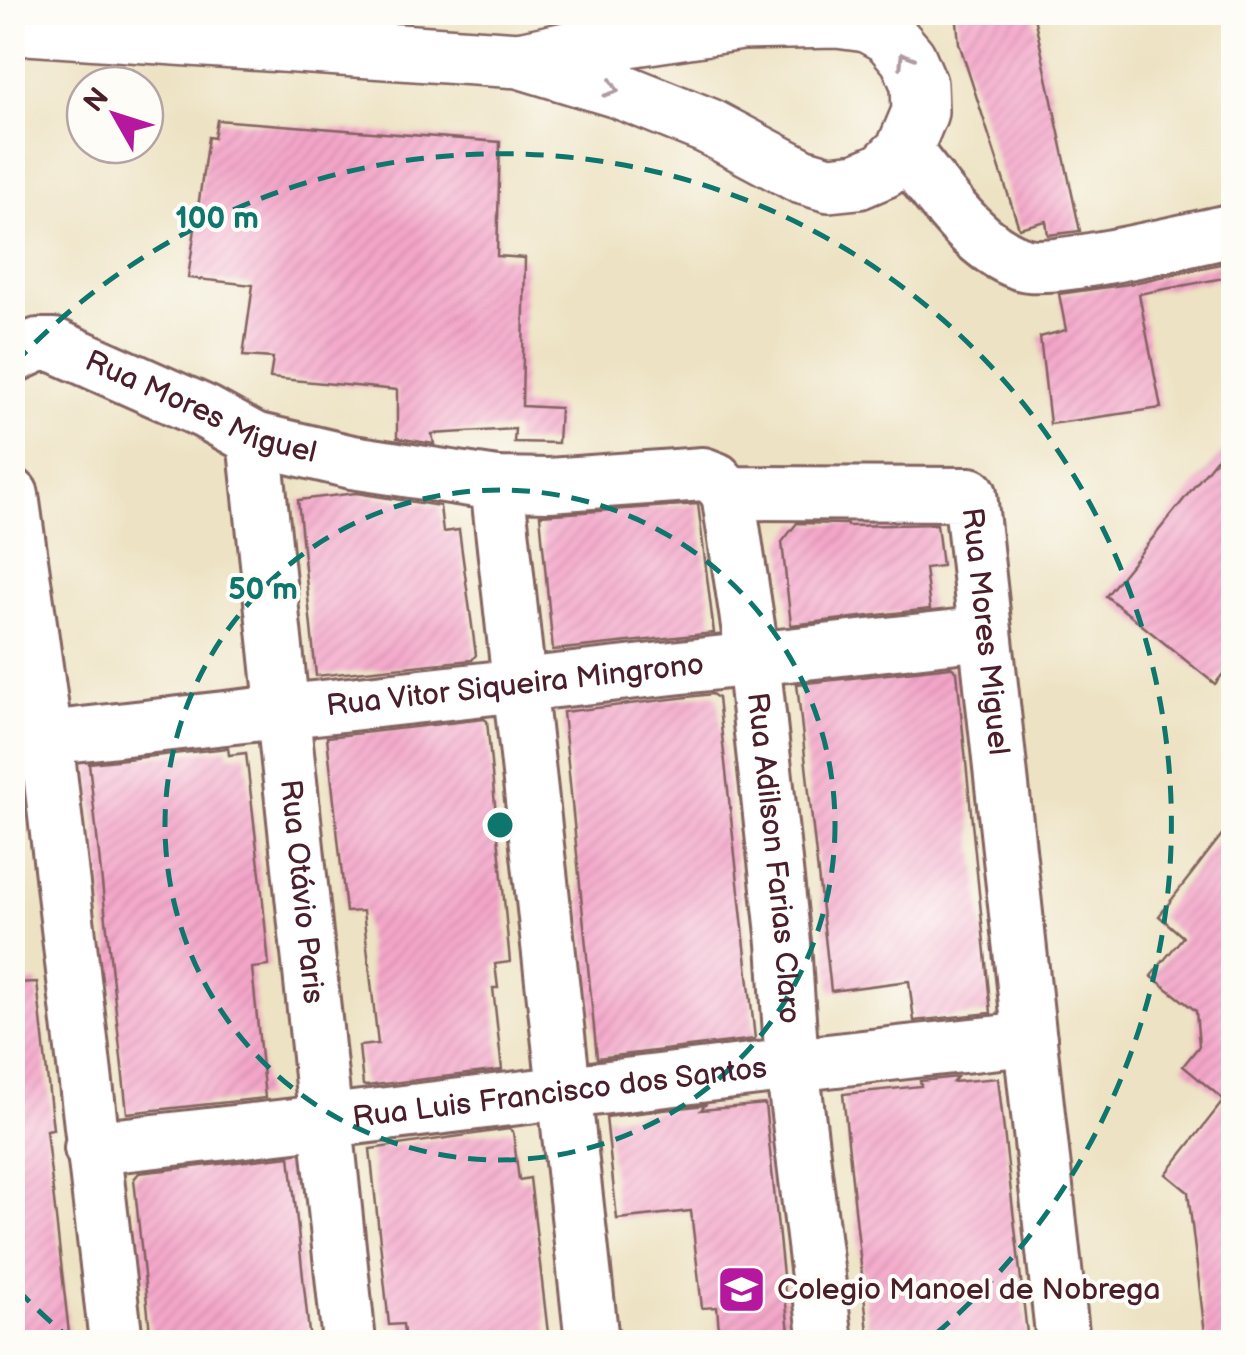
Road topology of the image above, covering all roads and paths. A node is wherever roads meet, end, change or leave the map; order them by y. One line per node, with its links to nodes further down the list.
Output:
1 (12, 26): 2 (street)
2 (519, 60): 3 (street, one-way to 3); 3 (street, one-way to 2)
3 (904, 150): 4 (street)
4 (1234, 230)
5 (12, 356): 6 (street, Rua Mores Miguel)
6 (254, 439): 7 (street, Rua Mores Miguel); 13 (street, Rua Otávio Paris)
7 (497, 484): 8 (street, Rua Mores Miguel); 12 (street)
8 (728, 493): 10 (street, Rua Mores Miguel); 11 (street, Rua Adilson Farias Claro)
9 (12, 495): 14 (street)
10 (985, 634): 11 (street, Rua Vitor Siqueira Mingrono); 15 (street, Rua Mores Miguel)
11 (753, 660): 12 (street, Rua Vitor Siqueira Mingrono); 16 (street, Rua Adilson Farias Claro)
12 (518, 686): 13 (street, Rua Vitor Siqueira Mingrono); 17 (street)
13 (281, 712): 14 (street, Rua Vitor Siqueira Mingrono); 18 (street, Rua Otávio Paris)
14 (46, 738): 19 (street)
15 (1030, 1039): 16 (street, Rua Luis Francisco dos Santos); 24 (street, Rua Mores Miguel)
16 (792, 1064): 17 (street, Rua Luis Francisco dos Santos); 23 (street, Rua Adilson Farias Claro)
17 (562, 1093): 18 (street, Rua Luis Francisco dos Santos); 22 (street)
18 (326, 1123): 19 (street, Rua Luis Francisco dos Santos); 21 (street, Rua Otávio Paris)
19 (92, 1148): 20 (street)
20 (116, 1342)
21 (348, 1342)
22 (592, 1342)
23 (826, 1342)
24 (1062, 1342)

